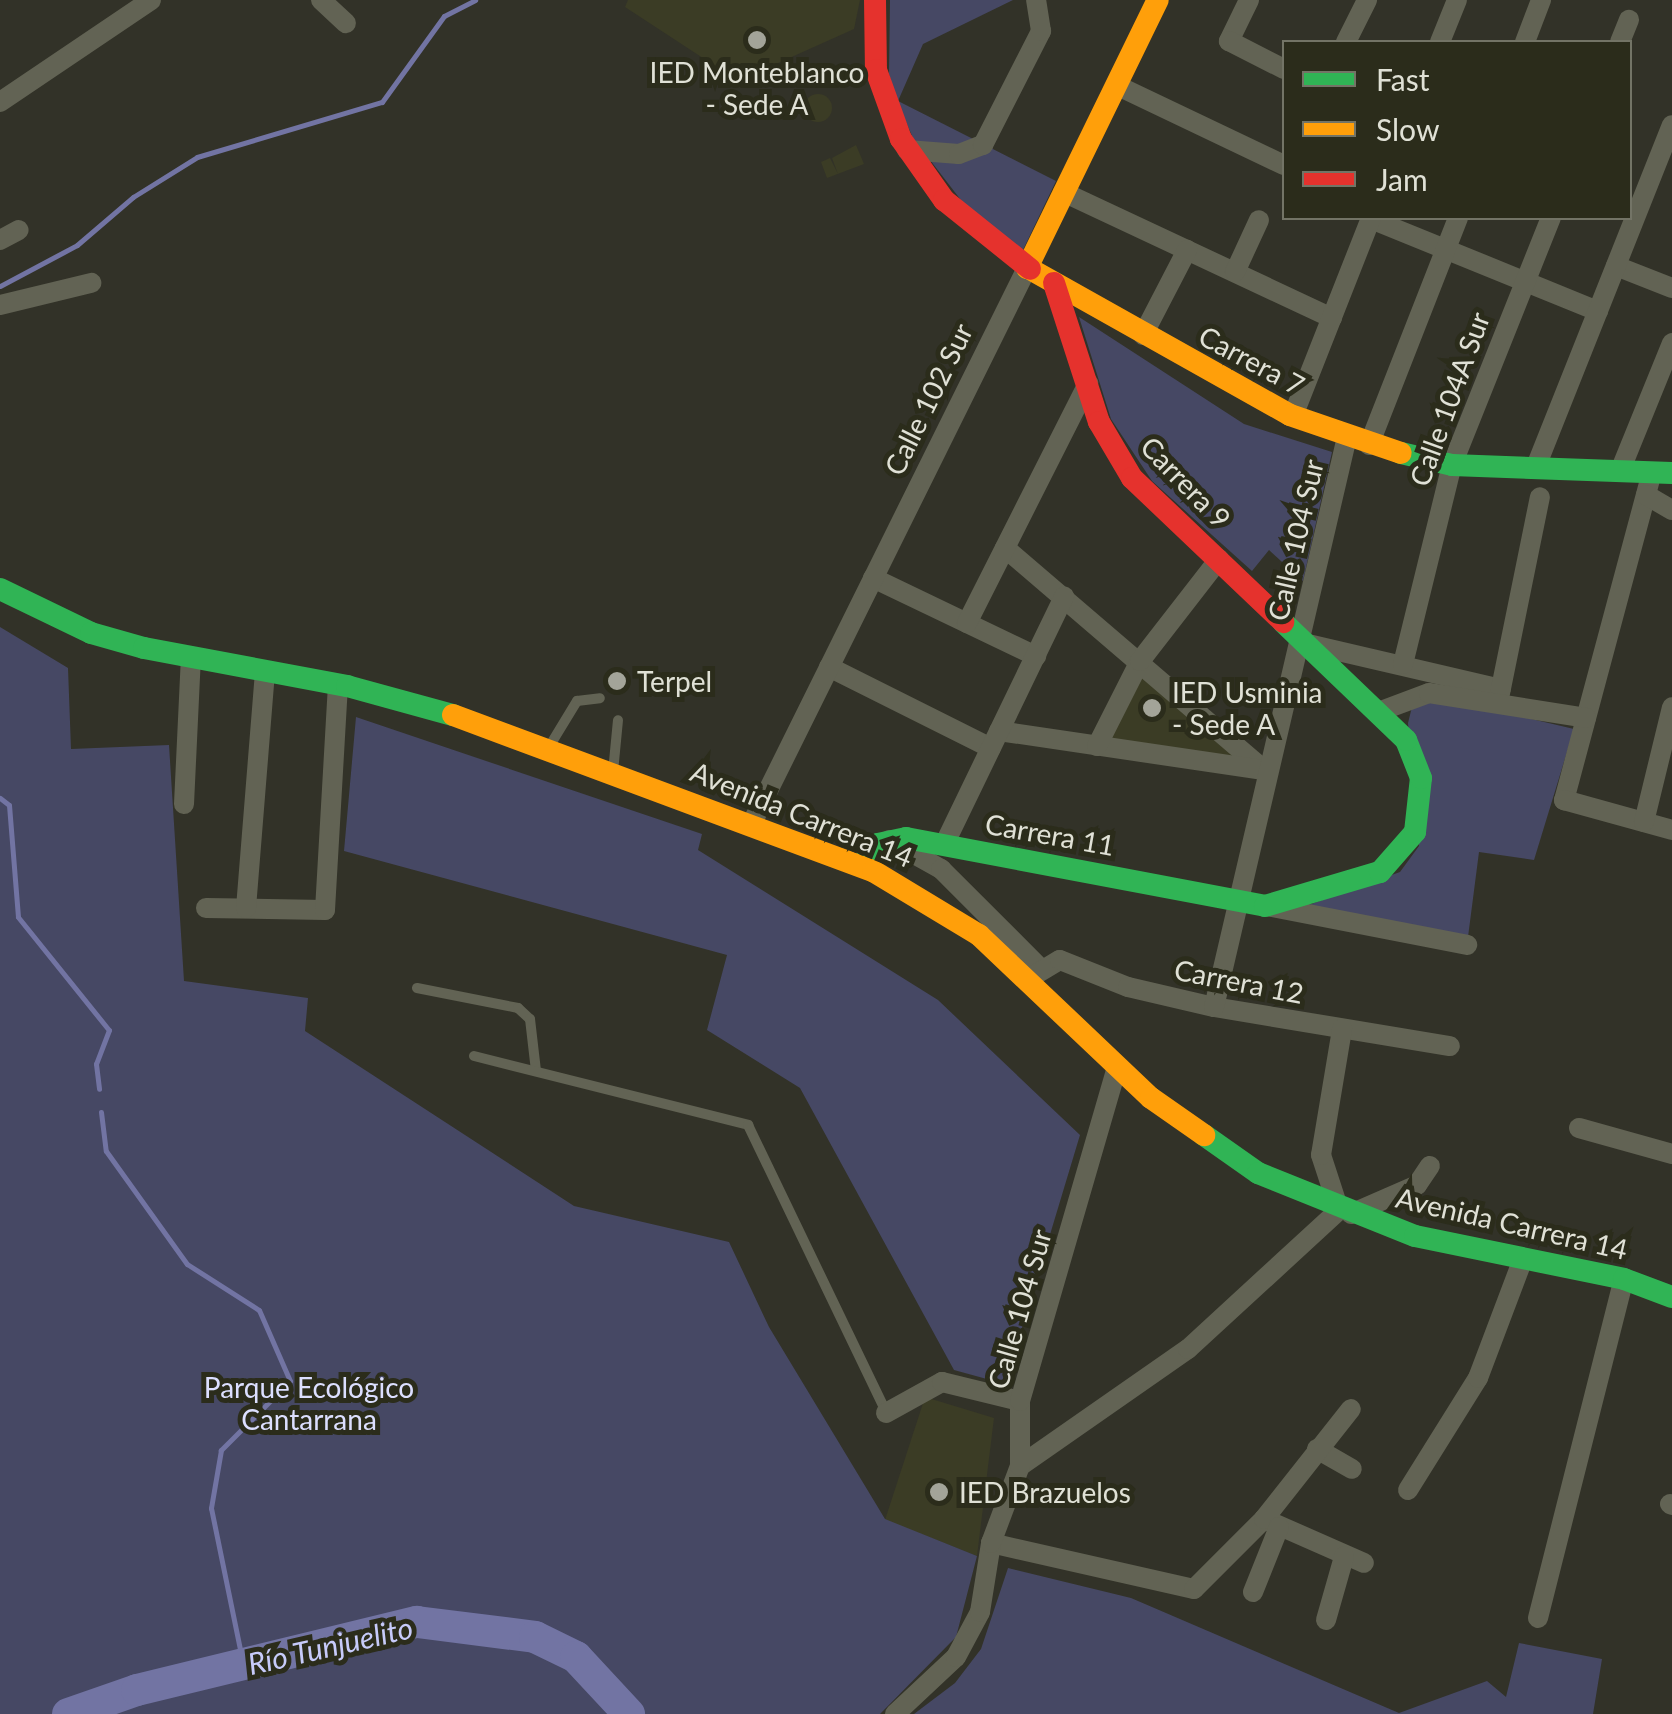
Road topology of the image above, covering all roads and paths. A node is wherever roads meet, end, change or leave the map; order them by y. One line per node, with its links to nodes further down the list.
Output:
1 (151, 0): 18 (street)
2 (321, 0): 11 (street)
3 (876, 0): 20 (street, Carrera 7)
4 (1036, 0): 20 (street)
5 (1158, 0): 17 (street, Calle 102 Sur)
6 (1249, 0): 16 (street)
7 (1366, 0): 12 (street)
8 (1457, 0): 13 (street)
9 (1541, 0): 14 (street)
10 (1630, 20): 15 (street)
11 (346, 22)
12 (1347, 40)
13 (1441, 40)
14 (1525, 40)
15 (1621, 40)
16 (1282, 68)
17 (1116, 85): 21 (street); 22 (street, Calle 102 Sur)
18 (0, 102)
19 (1672, 126): 30 (street)
20 (907, 150): 31 (street, Carrera 7)
21 (1282, 164)
22 (1063, 192): 29 (street); 31 (street, Calle 102 Sur)
23 (1259, 220): 32 (street)
24 (1370, 220): 39 (street)
25 (1376, 220): 28 (street)
26 (1457, 220): 28 (street, Calle 104 Sur)
27 (1549, 220): 33 (street, Calle 104A Sur)
28 (1446, 249): 33 (street); 44 (street, Calle 104 Sur)
29 (1187, 250): 32 (street); 40 (street)
30 (1616, 266): 36 (street); 38 (street)
31 (1027, 268): 35 (street, Carrera 7); 54 (street, Calle 102 Sur)
32 (1234, 272): 39 (street)
33 (1525, 281): 38 (street); 45 (street, Calle 104A Sur)
34 (91, 283): 37 (street)
35 (1054, 283): 40 (street, Carrera 7); 42 (street, Carrera 9)
36 (1672, 288)
37 (0, 305)
38 (1598, 311): 46 (street)
39 (1332, 318): 43 (street)
40 (1144, 335): 43 (street, Carrera 7)
41 (1672, 342): 47 (street)
42 (1088, 383): 52 (street); 53 (street, Carrera 9)
43 (1293, 416): 44 (street, Carrera 7)
44 (1358, 441): 45 (street, Carrera 7); 58 (street, Calle 104 Sur)
45 (1452, 465): 46 (street, Carrera 7); 62 (street, Calle 104A Sur)
46 (1535, 469): 47 (street, Carrera 7)
47 (1620, 471): 48 (street, Carrera 7)
48 (1662, 472): 49 (street)
49 (1646, 495): 51 (street); 70 (street)
50 (1540, 497): 66 (street)
51 (1672, 510)
52 (1005, 548): 56 (street); 57 (street)
53 (1218, 559): 58 (street, Carrera 9); 61 (street)
54 (873, 578): 57 (street); 63 (street, Calle 102 Sur)
55 (0, 589): 60 (street, Avenida Carrera 14)
56 (1064, 597): 59 (street); 61 (street)
57 (967, 623): 59 (street)
58 (1302, 641): 62 (street); 69 (street, Carrera 9); 75 (street, Calle 104 Sur)
59 (1036, 656): 72 (street)
60 (191, 657): 64 (street, Avenida Carrera 14); 77 (street)
61 (1140, 661): 73 (street); 75 (street)
62 (1403, 664): 66 (street)
63 (829, 667): 72 (street); 79 (street, Calle 102 Sur)
64 (265, 671): 65 (street, Avenida Carrera 14); 87 (street)
65 (338, 685): 74 (street, Avenida Carrera 14); 87 (street)
66 (1500, 696): 69 (street); 70 (street)
67 (600, 698): 74 (lane)
68 (1672, 707): 78 (street)
69 (1378, 712): 85 (street, Carrera 9)
70 (1586, 718): 78 (street)
71 (618, 720): 76 (lane)
72 (995, 740): 73 (street); 82 (street)
73 (1097, 746): 75 (street)
74 (548, 748): 76 (street, Avenida Carrera 14)
75 (1266, 770): 84 (street, Calle 104 Sur)
76 (613, 772): 79 (street, Avenida Carrera 14)
77 (184, 804)
78 (1644, 822): 80 (street)
79 (751, 825): 83 (street, Avenida Carrera 14)
80 (1672, 830)
81 (888, 839): 82 (street, Carrera 11); 83 (street); 89 (street)
82 (944, 845): 84 (street, Carrera 11)
83 (861, 866): 89 (street, Avenida Carrera 14)
84 (1239, 899): 85 (street, Carrera 11); 91 (street, Calle 104 Sur)
85 (1265, 906): 88 (street)
86 (206, 908): 87 (street)
87 (246, 908)
88 (1466, 946)
89 (1033, 973): 91 (street, Carrera 12); 95 (street, Avenida Carrera 14)
90 (416, 988): 96 (lane)
91 (1214, 1007): 92 (street, Carrera 12)
92 (1342, 1029): 93 (street, Carrera 12); 100 (street)
93 (1450, 1046)
94 (474, 1056): 96 (lane)
95 (1117, 1067): 100 (street, Avenida Carrera 14); 104 (street, Calle 104 Sur)
96 (536, 1072): 106 (lane)
97 (1579, 1128): 98 (street)
98 (1672, 1154)
99 (1430, 1166): 100 (street)
100 (1345, 1212): 101 (street, Avenida Carrera 14); 108 (street)
101 (1524, 1259): 102 (street, Avenida Carrera 14); 110 (street)
102 (1624, 1279): 103 (street, Avenida Carrera 14); 114 (street)
103 (1672, 1296)
104 (1020, 1401): 106 (street); 108 (street, Calle 104 Sur)
105 (1351, 1409): 107 (street)
106 (886, 1413)
107 (1317, 1449): 109 (street); 111 (street)
108 (1020, 1466): 112 (street, Calle 104 Sur)
109 (1352, 1469)
110 (1408, 1490)
111 (1271, 1524): 112 (street); 113 (street); 115 (street)
112 (991, 1544): 116 (street, Calle 104 Sur)
113 (1253, 1592)
114 (1538, 1618)
115 (1326, 1620)
116 (895, 1714)

